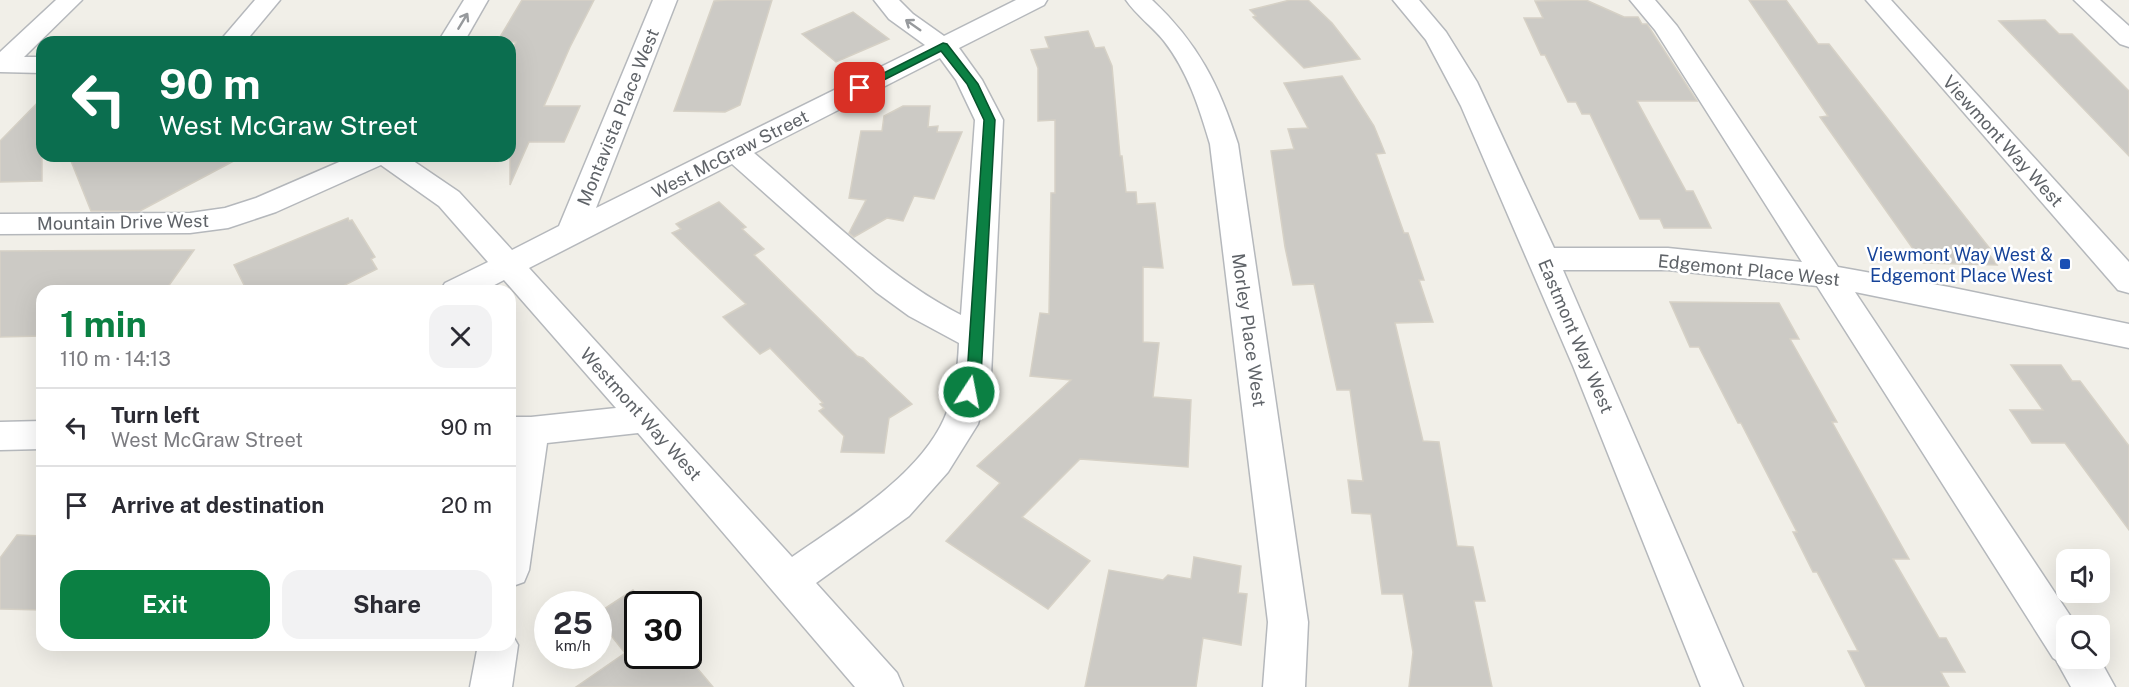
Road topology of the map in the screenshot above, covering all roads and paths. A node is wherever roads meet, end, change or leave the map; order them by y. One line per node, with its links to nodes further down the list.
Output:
1 (70, 0): 16 (street)
2 (268, 0): 12 (street)
3 (476, 0): 13 (street, one-way to 3)
4 (665, 0): 22 (street, Montavista Place West)
5 (886, 0): 15 (street, one-way to 5)
6 (1035, 0): 15 (street, West McGraw Street)
7 (1138, 0): 41 (street, Morley Place West)
8 (1405, 0): 23 (street, Eastmont Way West)
9 (1642, 0): 25 (street)
10 (1878, 0): 26 (street, Viewmont Way West)
11 (2086, 0): 14 (street)
12 (237, 36)
13 (455, 36)
14 (2129, 39)
15 (943, 46): 18 (street, West McGraw Street); 29 (street)
16 (1, 64): 17 (street)
17 (36, 65)
18 (735, 151): 22 (street, West McGraw Street); 29 (street)
19 (365, 162): 21 (street, Mountain Drive West)
20 (396, 162): 24 (street, Westmont Way West)
21 (0, 224)
22 (571, 234): 24 (street, West McGraw Street)
23 (1544, 259): 25 (street, Edgemont Place West); 42 (street, Eastmont Way West)
24 (507, 265): 27 (street, West McGraw Street); 30 (street, Westmont Way West)
25 (1829, 276): 28 (street, Edgemont Place West); 36 (street)
26 (2129, 282)
27 (468, 285)
28 (2129, 336)
29 (976, 337): 35 (street)
30 (646, 418): 31 (street); 35 (street, Westmont Way West)
31 (521, 431): 34 (street)
32 (36, 435): 33 (street)
33 (0, 436)
34 (516, 494)
35 (789, 581): 40 (street, Westmont Way West)
36 (2056, 628)
37 (497, 651): 39 (street)
38 (2083, 669): 43 (street)
39 (491, 687)
40 (882, 687)
41 (1284, 687)
42 (1722, 687)
43 (2094, 687)

